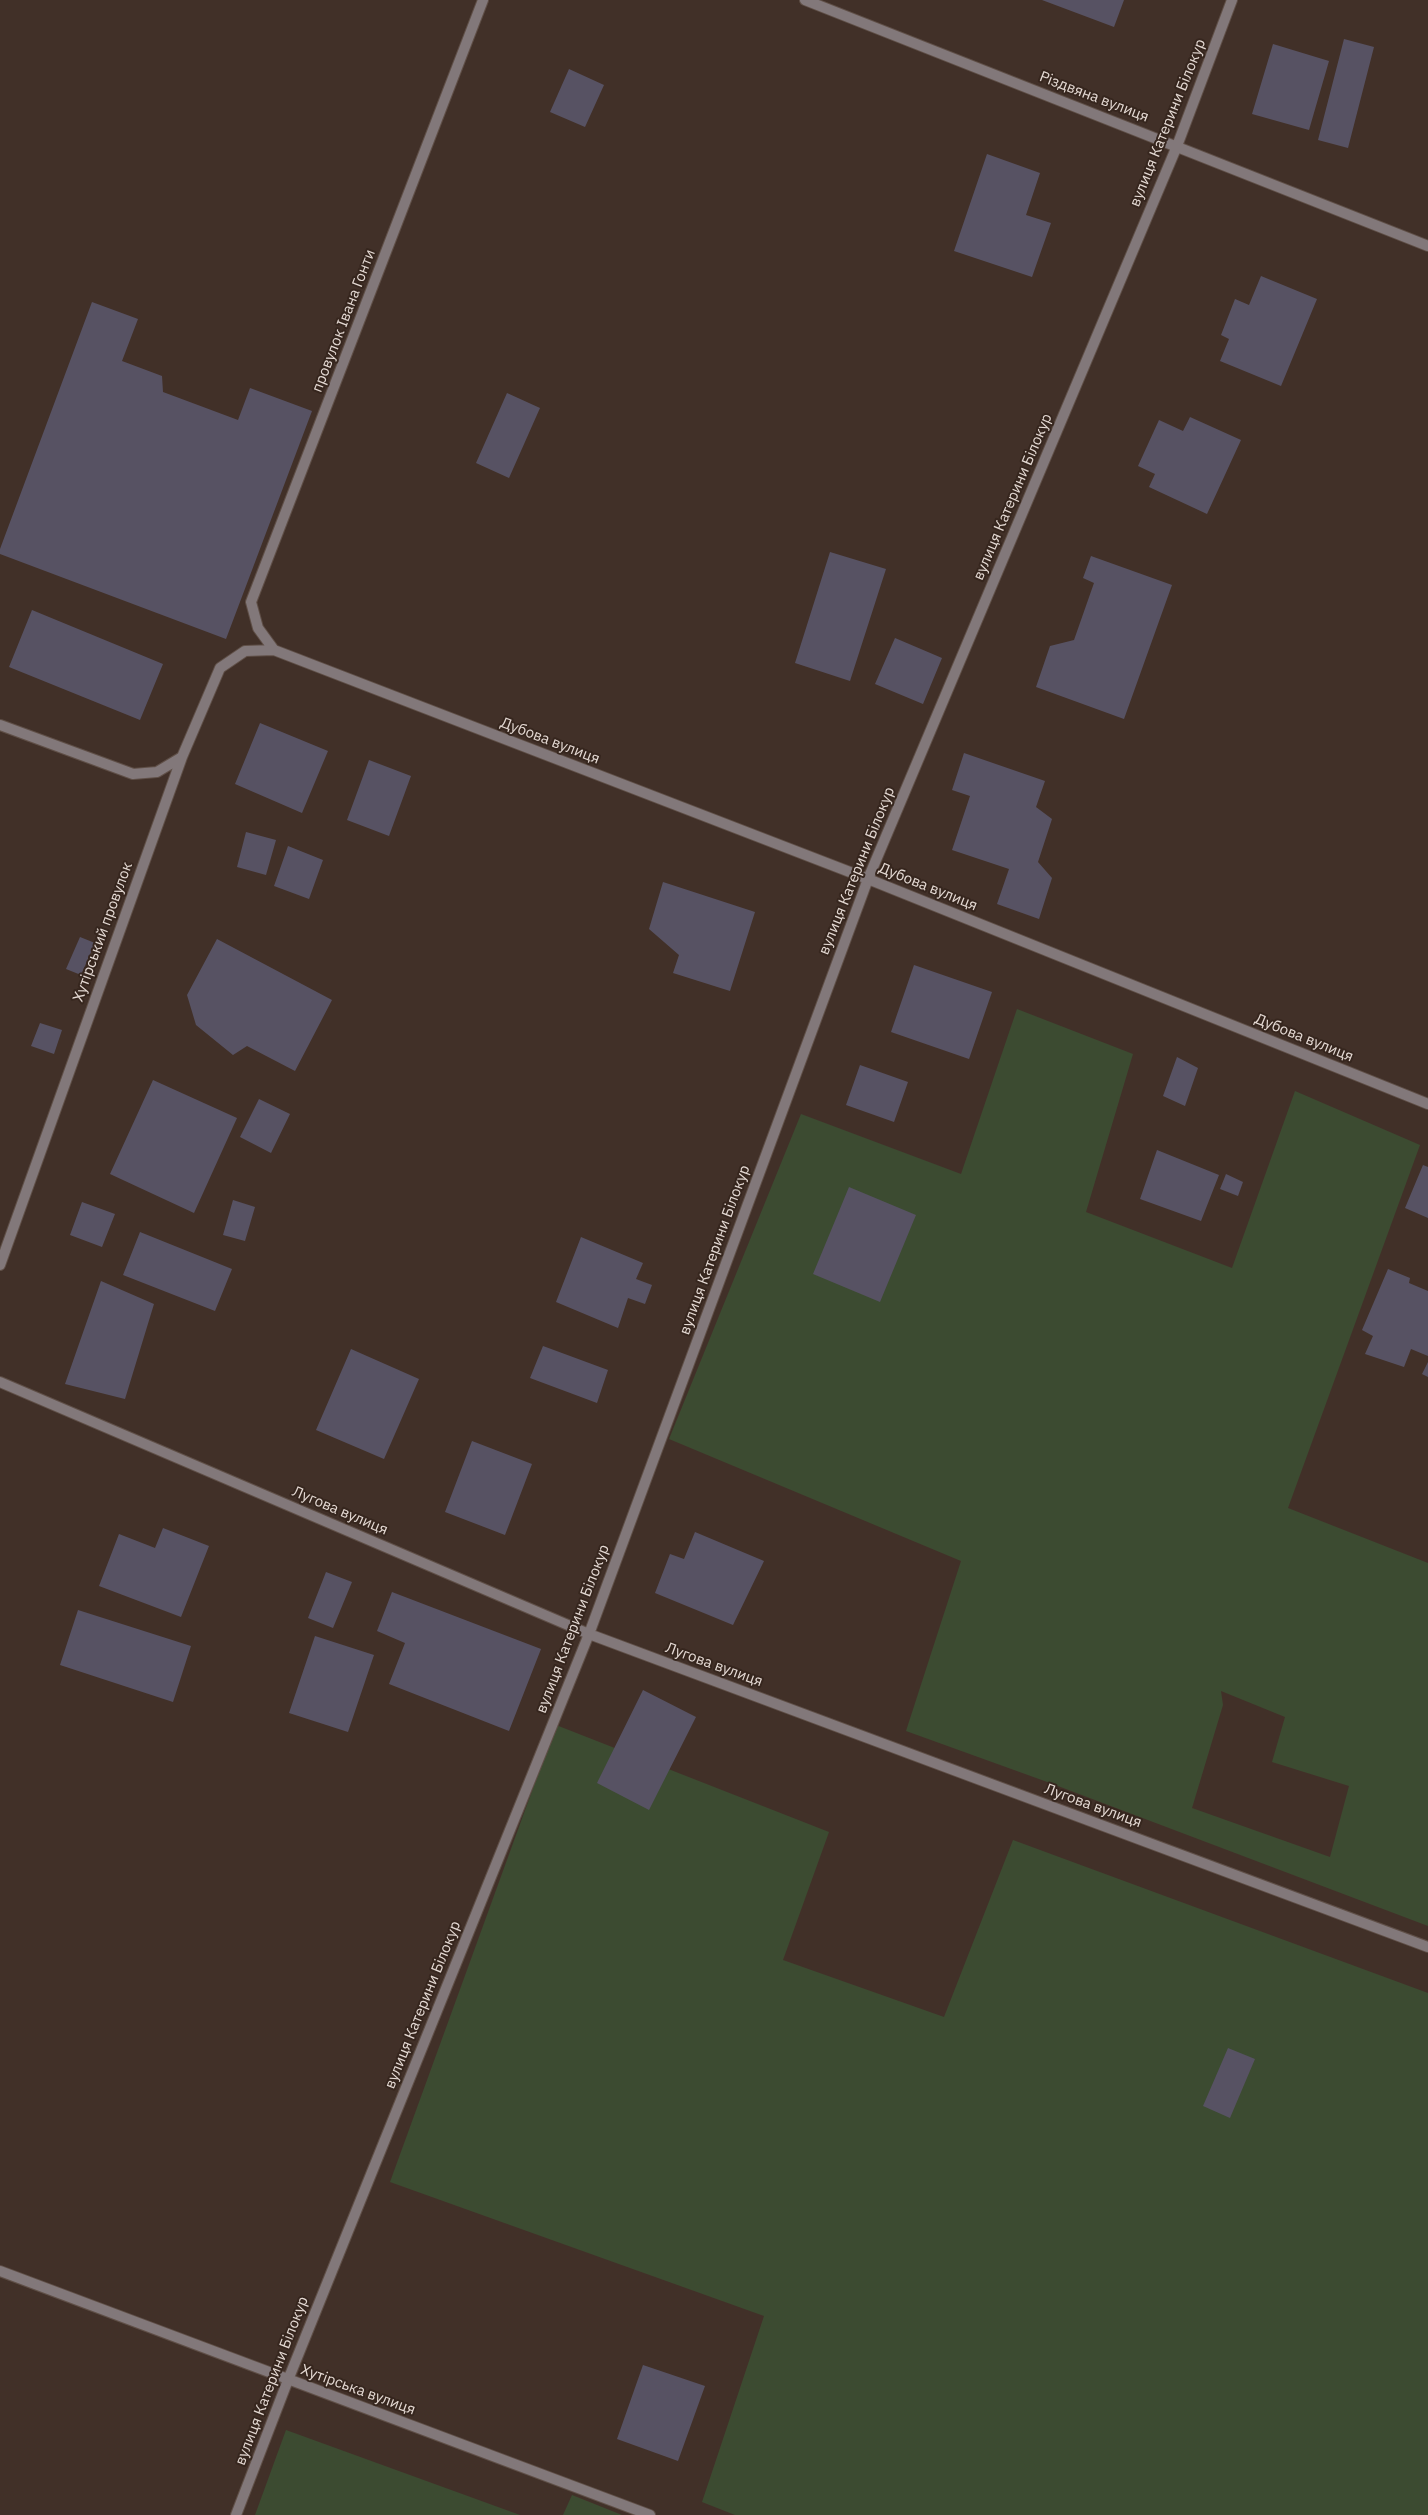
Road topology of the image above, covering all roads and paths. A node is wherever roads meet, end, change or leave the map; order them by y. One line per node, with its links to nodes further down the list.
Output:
1 (483, 0): 6 (street, провулок Івана Гонти)
2 (805, 0): 4 (street, Різдвяна вулиця)
3 (1232, 0): 4 (street, вулиця Катерини Білокур)
4 (1177, 146): 5 (street, Різдвяна вулиця); 9 (street, вулиця Катерини Білокур)
5 (1428, 246)
6 (274, 650): 8 (street, Хутірський провулок); 9 (street, Дубова вулиця)
7 (0, 725): 8 (street)
8 (182, 757): 11 (street, Хутірський провулок)
9 (868, 879): 10 (street, Дубова вулиця); 13 (street, вулиця Катерини Білокур)
10 (1428, 1104)
11 (0, 1264)
12 (0, 1382): 13 (street, Лугова вулиця)
13 (589, 1634): 14 (street, Лугова вулиця); 16 (street, вулиця Катерини Білокур)
14 (1428, 1947)
15 (0, 2271): 16 (street, Хутірська вулиця)
16 (288, 2380): 17 (street, вулиця Катерини Білокур); 18 (street, Хутірська вулиця)
17 (236, 2515)
18 (650, 2515)

